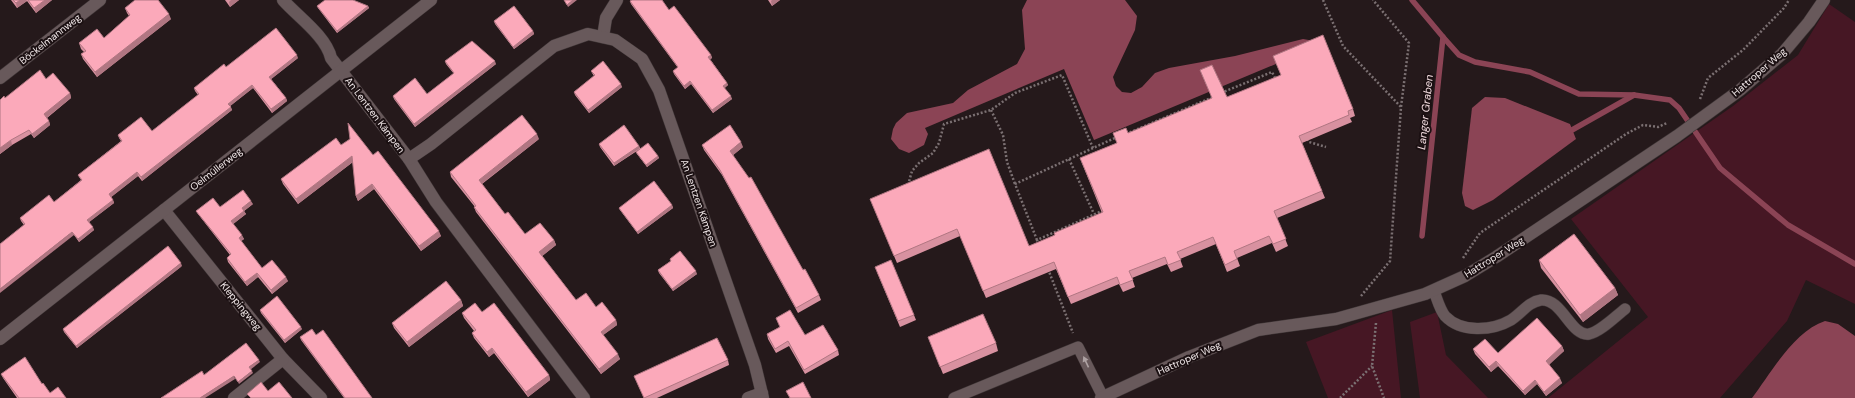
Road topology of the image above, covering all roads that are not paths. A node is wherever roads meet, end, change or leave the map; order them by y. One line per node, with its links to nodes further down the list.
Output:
1 (100, 0): 8 (street, Böckelmannweg)
2 (283, 0): 7 (street)
3 (431, 0): 7 (street, Oelmüllerweg)
4 (617, 0): 6 (street)
5 (1824, 0): 11 (street, Hattroper Weg)
6 (603, 37): 9 (street, An Lentzen Kämpen); 15 (street, An Lentzen Kämpen)
7 (342, 70): 9 (street, An Lentzen Kämpen); 10 (street, Oelmüllerweg)
8 (0, 78)
9 (409, 159): 19 (street, An Lentzen Kämpen)
10 (164, 210): 13 (street, Oelmüllerweg); 14 (street, Kleppingweg)
11 (1434, 291): 12 (lane); 16 (street, Hattroper Weg)
12 (1624, 309)
13 (0, 339)
14 (283, 359): 17 (street); 18 (street, Kleppingweg)
15 (763, 396): 20 (street, An Lentzen Kämpen)
16 (1102, 397): 21 (lane, one-way to 21)
17 (234, 398)
18 (321, 398)
19 (584, 398)
20 (748, 398)
21 (954, 398)

